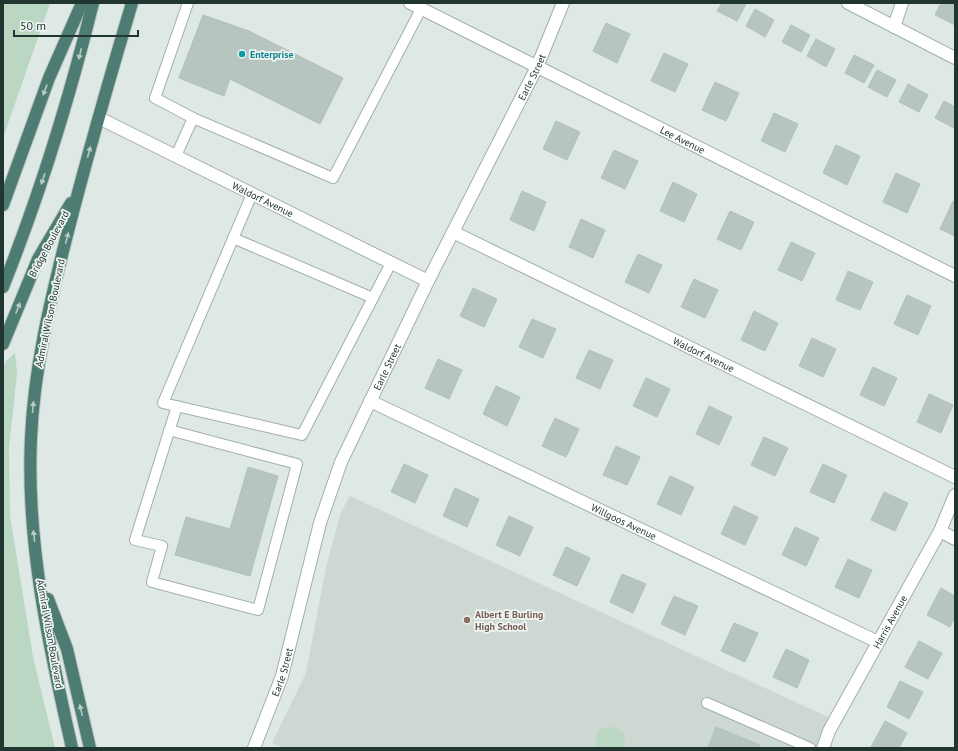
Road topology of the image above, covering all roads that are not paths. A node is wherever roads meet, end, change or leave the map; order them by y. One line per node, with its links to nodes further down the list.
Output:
1 (82, 3): 18 (highway, one-way to 18)
2 (93, 3): 24 (highway, one-way to 24)
3 (132, 3): 13 (highway, Admiral Wilson Boulevard)
4 (188, 3): 14 (lane)
5 (410, 3): 9 (street, Lee Avenue)
6 (563, 3): 12 (street, Earle Street)
7 (848, 3): 10 (street)
8 (902, 3): 10 (street)
9 (421, 9): 12 (street, Lee Avenue); 14 (lane)
10 (894, 26): 11 (street)
11 (955, 58)
12 (537, 67): 19 (street, Earle Street); 22 (street, Lee Avenue)
13 (99, 118): 15 (street, Waldorf Avenue); 16 (highway, Admiral Wilson Boulevard, one-way to 13)
14 (193, 118): 15 (lane)
15 (176, 156): 17 (street, Waldorf Avenue)
16 (79, 189): 26 (highway, Bridge Boulevard, one-way to 16); 34 (highway, Admiral Wilson Boulevard, one-way to 16)
17 (252, 194): 20 (lane); 21 (street, Waldorf Avenue)
18 (3, 205)
19 (453, 232): 23 (street, Earle Street); 30 (street, Waldorf Avenue)
20 (233, 238): 25 (lane); 28 (lane)
21 (391, 263): 23 (street, Waldorf Avenue); 25 (lane)
22 (955, 276)
23 (428, 282): 27 (street, Earle Street)
24 (3, 287)
25 (373, 298): 28 (lane)
26 (3, 344)
27 (370, 401): 35 (street, Willgoos Avenue); 39 (street, Earle Street)
28 (177, 406): 29 (lane)
29 (169, 430): 29 (lane)
30 (955, 478)
31 (955, 495): 32 (street, Harris Avenue)
32 (940, 531): 33 (street); 35 (street, Harris Avenue)
33 (955, 539)
34 (40, 575): 37 (highway, Admiral Wilson Boulevard); 38 (highway, one-way to 34)
35 (878, 642): 41 (street, Harris Avenue)
36 (707, 703): 40 (lane)
37 (72, 748)
38 (90, 748)
39 (254, 748)
40 (810, 748)
41 (823, 748)

